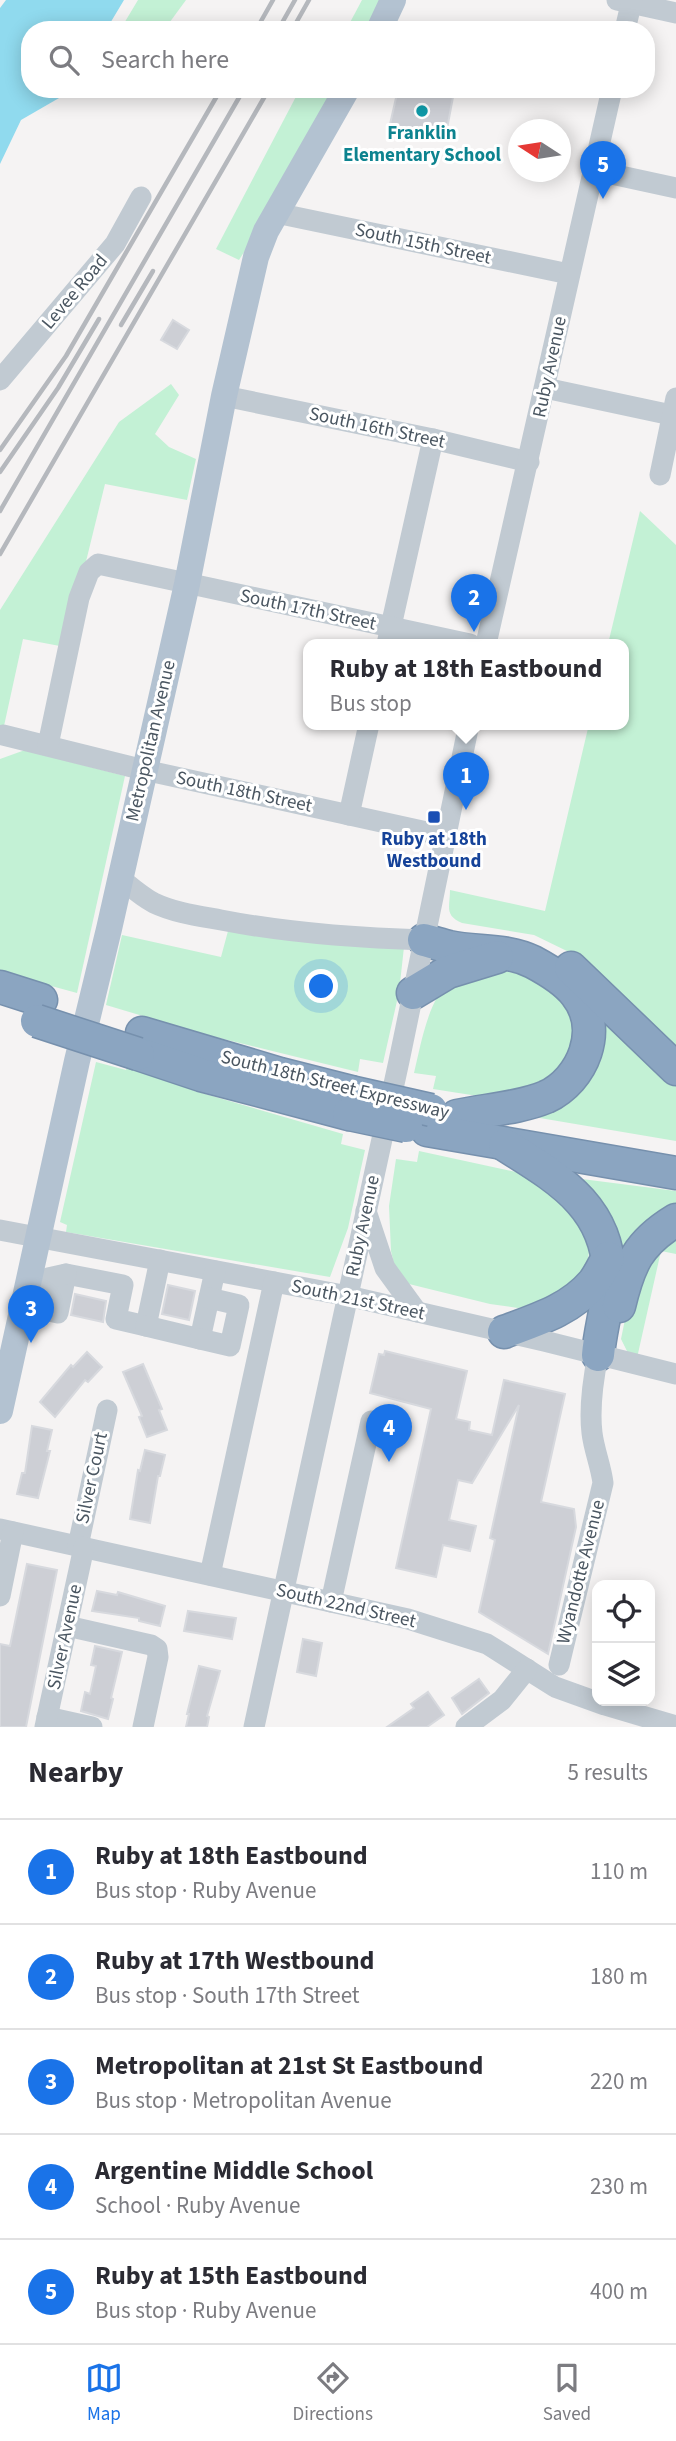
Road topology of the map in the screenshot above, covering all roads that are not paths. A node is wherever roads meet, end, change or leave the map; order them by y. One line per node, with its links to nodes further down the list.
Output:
1 (393, 0): 4 (main road)
2 (627, 1): 3 (street); 5 (street)
3 (676, 13)
4 (383, 21)
5 (626, 21)
6 (342, 98): 11 (main road, Metropolitan Avenue)
7 (610, 98): 8 (street, Ruby Avenue)
8 (593, 170): 9 (street); 12 (street, Ruby Avenue)
9 (676, 188)
10 (141, 197): 13 (street, Levee Road)
11 (276, 213): 12 (street, South 15th Street); 15 (main road, Metropolitan Avenue)
12 (569, 275): 14 (street, Ruby Avenue)
13 (0, 380)
14 (545, 388): 16 (street); 18 (street, Ruby Avenue)
15 (224, 396): 17 (street, South 16th Street); 20 (main road, Metropolitan Avenue)
16 (675, 410): 19 (street)
17 (433, 439): 18 (street, South 16th Street); 21 (street)
18 (529, 462): 23 (street, Ruby Avenue)
19 (660, 475)
20 (187, 584): 21 (street, South 17th Street); 27 (street, South 17th Street); 28 (main road, Metropolitan Avenue)
21 (389, 636): 22 (street, South 17th Street)
22 (419, 639)
23 (487, 639)
24 (368, 730): 29 (street)
25 (468, 730): 30 (street, Ruby Avenue)
26 (3, 735): 27 (street, South 18th Street)
27 (48, 745): 28 (street, South 18th Street)
28 (145, 770): 29 (street, South 18th Street); 31 (main road, Metropolitan Avenue)
29 (349, 815): 30 (street, South 18th Street)
30 (445, 836): 32 (street, Ruby Avenue)
31 (120, 878): 32 (street); 46 (main road, Metropolitan Avenue)
32 (424, 940): 33 (highway); 35 (street, Ruby Avenue); 38 (highway)
33 (509, 954): 35 (highway); 39 (highway)
34 (0, 987): 37 (highway, South 18th Street Expressway)
35 (413, 993): 43 (street, Ruby Avenue)
36 (0, 1008): 37 (highway, South 18th Street Expressway)
37 (39, 1010): 39 (highway, South 18th Street Expressway, bridge)
38 (676, 1069)
39 (438, 1119): 40 (highway, South 18th Street Expressway); 41 (highway, South 18th Street Expressway)
40 (505, 1145): 42 (highway, South 18th Street Expressway); 49 (highway)
41 (676, 1156)
42 (676, 1173)
43 (365, 1209): 55 (street, Ruby Avenue); 59 (street)
44 (676, 1220): 63 (highway)
45 (0, 1230): 46 (street, South 21st Street)
46 (37, 1237): 47 (street, South 21st Street); 58 (main road, Metropolitan Avenue)
47 (87, 1246): 48 (street, South 21st Street); 53 (street)
48 (108, 1251): 50 (street, South 21st Street); 53 (street)
49 (608, 1258): 61 (highway); 63 (highway)
50 (160, 1261): 51 (street, South 21st Street); 60 (street)
51 (215, 1271): 52 (street, South 21st Street); 56 (street)
52 (237, 1275): 54 (street, South 21st Street); 57 (street)
53 (83, 1277): 58 (street); 60 (street)
54 (274, 1282): 55 (street, South 21st Street); 70 (street)
55 (348, 1296): 59 (street, South 21st Street); 71 (street, Ruby Avenue)
56 (209, 1298): 57 (street); 62 (street)
57 (232, 1303): 62 (street)
58 (32, 1308): 65 (main road, Metropolitan Avenue)
59 (417, 1312): 61 (street, South 21st Street)
60 (146, 1326): 62 (street)
61 (504, 1332): 63 (street, South 21st Street)
62 (200, 1339)
63 (598, 1355): 64 (street, South 21st Street); 75 (street, Wyandotte Avenue)
64 (676, 1374)
65 (1, 1406)
66 (107, 1410): 69 (street, Silver Court)
67 (371, 1421): 73 (street)
68 (6, 1530): 69 (street, South 22nd Street); 72 (street)
69 (81, 1547): 70 (street, South 22nd Street); 74 (street, Silver Avenue)
70 (210, 1575): 71 (street, South 22nd Street)
71 (282, 1591): 73 (street, South 22nd Street); 81 (street, Ruby Avenue)
72 (0, 1596)
73 (331, 1602): 76 (street, South 22nd Street)
74 (67, 1626): 77 (street, Silver Avenue); 80 (street)
75 (559, 1665)
76 (527, 1668): 78 (street, South 22nd Street); 82 (street)
77 (46, 1722): 79 (street)
78 (676, 1726)
79 (92, 1727)
80 (143, 1727)
81 (254, 1727)
82 (466, 1727)

